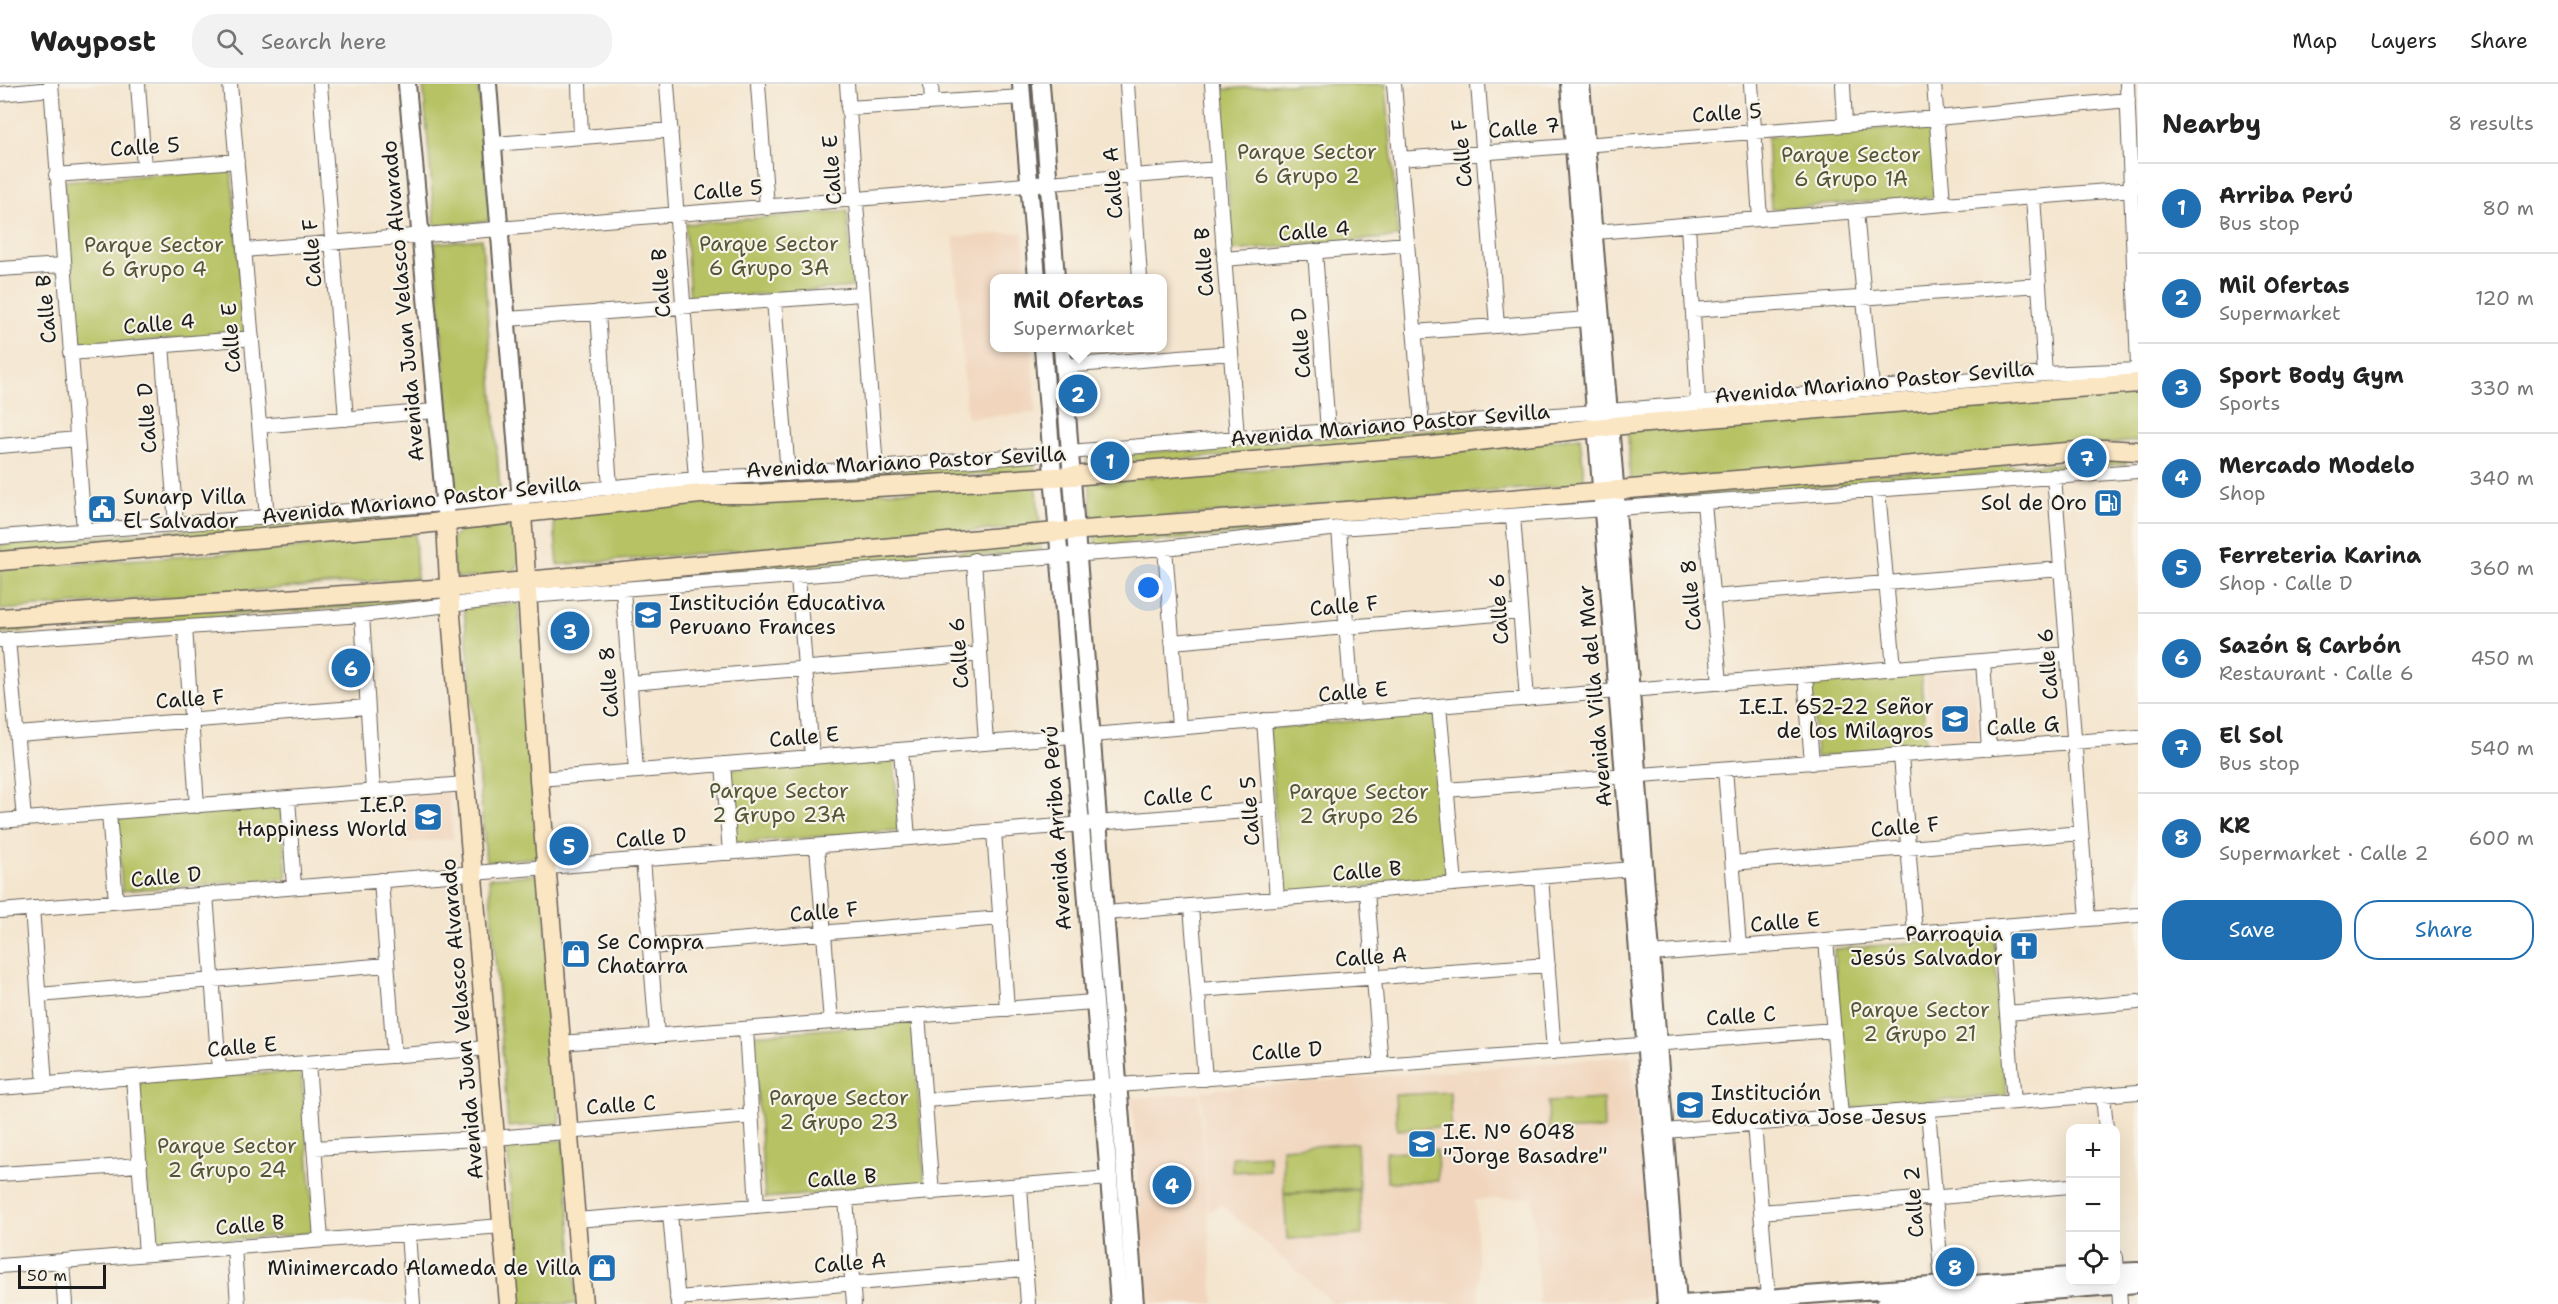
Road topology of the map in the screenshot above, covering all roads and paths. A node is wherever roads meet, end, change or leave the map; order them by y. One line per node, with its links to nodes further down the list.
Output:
1 (138, 84): 38 (street)
2 (230, 84): 37 (street, Calle E)
3 (320, 84): 55 (street, Calle F)
4 (407, 84): 54 (street, Avenida Juan Velasco Alvarado)
5 (488, 84): 33 (street)
6 (579, 84): 32 (street)
7 (667, 84): 30 (street, Calle B)
8 (758, 84): 47 (street)
9 (847, 84): 27 (street, Calle E)
10 (931, 84): 26 (street)
11 (1041, 84): 42 (street)
12 (1127, 84): 41 (street, Calle A)
13 (1212, 84): 39 (street, Calle B)
14 (1394, 84): 36 (street)
15 (1478, 84): 35 (street, Calle F)
16 (1569, 84): 34 (street, Avenida Villa del Mar)
17 (1581, 84): 34 (street, Avenida Villa del Mar)
18 (1751, 84): 31 (street)
19 (1843, 84): 29 (street)
20 (1934, 84): 28 (street)
21 (2127, 84): 25 (street)
22 (51, 86): 24 (street); 40 (street, Calle B)
23 (1022, 91): 26 (street); 42 (street)
24 (0, 94)
25 (2128, 100): 28 (street, Calle 5); 43 (street)
26 (932, 103): 27 (street)
27 (848, 108): 45 (street, Calle E)
28 (1937, 118): 29 (street, Calle 5); 46 (street)
29 (1845, 125): 31 (street, Calle 5)
30 (671, 130): 32 (street); 49 (street, Calle B)
31 (1754, 132): 34 (street, Calle 5); 50 (street)
32 (581, 137): 33 (street)
33 (494, 144): 52 (street)
34 (1580, 145): 35 (street, Calle 7); 53 (street, Avenida Villa del Mar); 73 (street, Avenida Villa del Mar)
35 (1483, 153): 36 (street, Calle 7); 74 (street, Calle F)
36 (1400, 159): 56 (street)
37 (237, 161): 38 (street, Calle 5); 57 (street, Calle E)
38 (144, 168): 40 (street, Calle 5)
39 (1218, 169): 41 (street); 59 (street, Calle B)
40 (56, 175): 60 (street, Calle B)
41 (1133, 176): 42 (street); 64 (street, Calle A)
42 (1039, 184): 45 (street, Calle 5); 62 (street); 63 (street)
43 (2133, 189): 44 (street); 84 (street)
44 (2033, 197): 46 (street); 65 (street)
45 (855, 200): 47 (street, Calle 5); 66 (street, Calle E)
46 (1943, 203): 48 (street)
47 (767, 207): 49 (street, Calle 5)
48 (1856, 211): 50 (street); 67 (street)
49 (677, 215): 52 (street, Calle 5); 69 (street, Calle B)
50 (1760, 219): 51 (street)
51 (1688, 225): 53 (street); 70 (street)
52 (500, 229): 54 (street, Calle 5); 72 (street)
53 (1595, 232): 91 (street, Avenida Villa del Mar)
54 (420, 236): 55 (street); 89 (street, Avenida Juan Velasco Alvarado)
55 (332, 243): 57 (street); 90 (street, Calle F)
56 (1407, 244): 58 (street, Calle 4); 75 (street)
57 (245, 250): 76 (street, Calle E)
58 (1315, 252): 59 (street, Calle 4); 94 (street, Calle D)
59 (1224, 259): 81 (street, Calle B)
60 (63, 265): 61 (street); 80 (street, Calle B)
61 (0, 269)
62 (1037, 274)
63 (1055, 274)
64 (1140, 274)
65 (2039, 285): 67 (street); 85 (street)
66 (862, 294): 68 (street); 101 (street, Calle E)
67 (1864, 297): 70 (street); 87 (street)
68 (774, 300): 69 (street); 103 (street)
69 (683, 306): 71 (street); 107 (street, Calle B)
70 (1693, 310): 88 (street)
71 (598, 312): 72 (street); 108 (street)
72 (507, 319): 112 (street)
73 (1588, 319): 74 (street); 91 (street, Avenida Villa del Mar)
74 (1497, 326): 75 (street)
75 (1414, 332): 92 (street)
76 (252, 338): 77 (street, Calle 4); 93 (street, Calle E)
77 (162, 345): 80 (street, Calle 4); 116 (street, Calle D)
78 (1042, 352): 100 (street, Avenida Arriba Perú)
79 (1062, 352): 83 (street, Avenida Arriba Perú)
80 (70, 353): 96 (street, Calle B)
81 (1231, 353): 82 (street); 95 (street, Calle B)
82 (1146, 354): 83 (street)
83 (1063, 366): 98 (street, Avenida Arriba Perú)
84 (2138, 368): 85 (street, Avenida Mariano Pastor Sevilla)
85 (2045, 374): 87 (street, Avenida Mariano Pastor Sevilla)
86 (2138, 383): 91 (main road, Avenida Mariano Pastor Sevilla)
87 (1872, 387): 88 (street, Avenida Mariano Pastor Sevilla)
88 (1698, 402): 91 (street, Avenida Mariano Pastor Sevilla)
89 (435, 411): 90 (street); 113 (street, Avenida Juan Velasco Alvarado)
90 (346, 419): 93 (street)
91 (1603, 419): 92 (street, Avenida Mariano Pastor Sevilla); 104 (main road, Avenida Mariano Pastor Sevilla); 110 (street, Avenida Villa del Mar)
92 (1422, 425): 94 (street, Avenida Mariano Pastor Sevilla)
93 (259, 426): 115 (street, Calle E)
94 (1328, 431): 95 (street, Avenida Mariano Pastor Sevilla)
95 (1237, 438): 98 (street, Avenida Mariano Pastor Sevilla)
96 (78, 439): 97 (street); 118 (street, Calle B)
97 (0, 446)
98 (1070, 451): 100 (street, Avenida Mariano Pastor Sevilla); 104 (street, Avenida Arriba Perú)
99 (2138, 451): 110 (main road)
100 (1051, 452): 101 (street, Avenida Mariano Pastor Sevilla); 106 (street, Avenida Arriba Perú)
101 (876, 468): 103 (street, Avenida Mariano Pastor Sevilla)
102 (2138, 471): 105 (street)
103 (788, 474): 107 (street, Avenida Mariano Pastor Sevilla)
104 (1072, 476): 106 (main road, Avenida Mariano Pastor Sevilla); 119 (street, Avenida Arriba Perú)
105 (2054, 476): 109 (street); 127 (street, Calle 6)
106 (1053, 477): 112 (main road, Avenida Mariano Pastor Sevilla); 120 (street, Avenida Arriba Perú)
107 (696, 479): 108 (street, Avenida Mariano Pastor Sevilla)
108 (610, 488): 112 (street, Avenida Mariano Pastor Sevilla)
109 (1878, 491): 111 (street); 129 (street)
110 (1609, 499): 111 (street); 114 (street); 119 (main road); 149 (street, Avenida Villa del Mar)
111 (1704, 503): 133 (street, Calle 8)
112 (521, 505): 113 (main road, Avenida Mariano Pastor Sevilla); 130 (main road)
113 (445, 513): 115 (street, Avenida Mariano Pastor Sevilla); 126 (main road, Avenida Mariano Pastor Sevilla); 132 (main road, Avenida Juan Velasco Alvarado)
114 (1513, 516): 117 (street); 134 (street, Calle 6)
115 (267, 518): 116 (street, Avenida Mariano Pastor Sevilla)
116 (176, 524): 118 (street, Avenida Mariano Pastor Sevilla)
117 (1339, 528): 122 (street); 138 (street)
118 (84, 530): 121 (street, Avenida Mariano Pastor Sevilla)
119 (1076, 530): 120 (main road); 123 (street, Avenida Arriba Perú)
120 (1056, 532): 124 (street, Avenida Arriba Perú); 130 (main road)
121 (0, 537)
122 (1165, 548): 123 (street); 140 (street)
123 (1078, 554): 124 (street); 158 (street, Avenida Arriba Perú)
124 (1059, 555): 125 (street); 159 (street, Avenida Arriba Perú)
125 (974, 560): 128 (street); 141 (street, Calle 6)
126 (0, 561)
127 (2061, 568): 129 (street); 142 (street, Calle 6)
128 (798, 577): 131 (street); 145 (street)
129 (1886, 582): 133 (street); 144 (street)
130 (528, 588): 131 (street); 132 (main road); 172 (main road)
131 (623, 590): 147 (street, Calle 8)
132 (449, 596): 135 (street); 136 (main road); 173 (main road, Avenida Juan Velasco Alvarado)
133 (1713, 597): 148 (street, Calle 8)
134 (1520, 612): 138 (street, Calle F); 150 (street, Calle 6)
135 (362, 615): 137 (street); 152 (street)
136 (0, 618)
137 (185, 627): 139 (street); 154 (street)
138 (1346, 627): 140 (street, Calle F); 153 (street)
139 (4, 640): 157 (street)
140 (1172, 642): 156 (street)
141 (980, 654): 145 (street); 161 (street, Calle 6)
142 (2067, 654): 143 (street, Calle E); 162 (street, Calle 6)
143 (1983, 661): 144 (street, Calle E); 163 (street)
144 (1894, 668): 146 (street, Calle E)
145 (805, 669): 147 (street); 166 (street)
146 (1805, 676): 148 (street, Calle E); 167 (street)
147 (630, 683): 170 (street, Calle 8)
148 (1720, 683): 149 (street, Calle E)
149 (1624, 691): 150 (street, Calle E); 171 (street, Avenida Villa del Mar)
150 (1527, 699): 151 (street, Calle E)
151 (1439, 706): 153 (street, Calle E); 174 (street)
152 (367, 707): 154 (street, Calle F); 175 (street)
153 (1353, 713): 155 (street, Calle E)
154 (192, 720): 157 (street, Calle F); 177 (street)
155 (1264, 720): 156 (street, Calle E); 178 (street, Calle 5)
156 (1179, 727): 158 (street, Calle E)
157 (17, 734): 180 (street)
158 (1092, 735): 182 (street, Avenida Arriba Perú)
159 (1072, 736): 161 (street, Calle E); 182 (street, Avenida Arriba Perú)
160 (2138, 737): 162 (street, Calle G)
161 (986, 743): 164 (street, Calle E)
162 (2074, 743): 163 (street, Calle G); 184 (street, Calle 6)
163 (1989, 749): 165 (street, Calle G)
164 (901, 750): 166 (street, Calle E); 185 (street)
165 (1901, 756): 167 (street, Calle G); 187 (street)
166 (812, 757): 168 (street, Calle E)
167 (1812, 763): 169 (street, Calle G)
168 (723, 764): 170 (street, Calle E); 188 (street)
169 (1725, 769): 171 (street, Calle G); 190 (street)
170 (636, 771): 172 (street, Calle E)
171 (1630, 776): 174 (street); 192 (street, Avenida Villa del Mar); 215 (street, Avenida Villa del Mar)
172 (539, 779): 191 (main road)
173 (465, 784): 175 (street); 193 (main road, Avenida Juan Velasco Alvarado)
174 (1446, 790): 196 (street)
175 (373, 791): 176 (street)
176 (288, 798): 177 (street); 197 (street)
177 (198, 806): 179 (street)
178 (1271, 810): 182 (street, Calle C); 200 (street, Calle 5)
179 (109, 813): 180 (street); 201 (street)
180 (24, 819): 181 (street)
181 (0, 821)
182 (1089, 824): 183 (street, Calle D); 205 (street, Avenida Arriba Perú); 222 (street, Avenida Arriba Perú)
183 (994, 831): 185 (street, Calle D); 207 (street)
184 (2081, 833): 187 (street, Calle F); 208 (street, Calle 6)
185 (908, 838): 186 (street, Calle D)
186 (817, 846): 188 (street, Calle D); 210 (street)
187 (1908, 848): 190 (street, Calle F); 211 (street)
188 (730, 853): 189 (street, Calle D)
189 (643, 860): 191 (street, Calle D); 213 (street)
190 (1733, 863): 214 (street)
191 (547, 867): 193 (street, Calle D); 231 (main road)
192 (1632, 869): 194 (street, Calle B); 232 (street, Avenida Villa del Mar)
193 (473, 872): 195 (street, Calle D); 233 (main road, Avenida Juan Velasco Alvarado)
194 (1541, 877): 196 (street, Calle B); 217 (street)
195 (381, 880): 197 (street, Calle D); 216 (street)
196 (1455, 884): 198 (street, Calle B)
197 (294, 887): 199 (street, Calle D)
198 (1367, 892): 200 (street, Calle B); 218 (street)
199 (206, 894): 201 (street, Calle D); 219 (street)
200 (1277, 900): 202 (street, Calle B)
201 (116, 902): 203 (street, Calle D)
202 (1191, 907): 205 (street, Calle B); 220 (street)
203 (32, 908): 204 (street, Calle D); 221 (street)
204 (0, 911)
205 (1106, 913): 242 (street, Avenida Arriba Perú)
206 (2138, 915): 208 (street, Calle E)
207 (1000, 918): 210 (street, Calle F); 224 (street)
208 (2088, 920): 209 (street, Calle E)
209 (2000, 926): 211 (street, Calle E); 225 (street)
210 (824, 933): 213 (street, Calle F); 227 (street)
211 (1915, 933): 212 (street, Calle E)
212 (1826, 940): 214 (street, Calle E); 229 (street)
213 (650, 947): 230 (street)
214 (1739, 947): 215 (street, Calle E)
215 (1651, 954): 232 (street, Avenida Villa del Mar)
216 (387, 965): 219 (street); 235 (street)
217 (1548, 965): 218 (street, Calle A); 234 (street)
218 (1374, 978): 220 (street, Calle A); 237 (street)
219 (213, 980): 221 (street); 238 (street)
220 (1198, 990): 240 (street)
221 (39, 995): 241 (street)
222 (1093, 1002): 224 (street); 243 (street, Avenida Arriba Perú)
223 (2138, 1002): 225 (street)
224 (1007, 1009): 226 (street)
225 (2007, 1013): 248 (street)
226 (918, 1015): 227 (street); 247 (street)
227 (831, 1022): 228 (street)
228 (746, 1029): 230 (street); 250 (street)
229 (1834, 1030): 232 (street, Calle C); 251 (street)
230 (657, 1036): 231 (street)
231 (561, 1043): 254 (main road)
232 (1652, 1044): 234 (street, Calle D); 255 (street, Avenida Villa del Mar); 298 (street, Avenida Villa del Mar)
233 (487, 1048): 235 (street, Calle E); 256 (main road, Avenida Juan Velasco Alvarado)
234 (1554, 1052): 237 (street, Calle D)
235 (394, 1056): 236 (street, Calle E)
236 (308, 1063): 238 (street, Calle E); 257 (street)
237 (1381, 1065): 240 (street, Calle D)
238 (219, 1070): 239 (street, Calle E)
239 (133, 1077): 241 (street, Calle E); 258 (street)
240 (1205, 1079): 242 (street, Calle D)
241 (45, 1084): 244 (street, Calle E)
242 (1120, 1085): 243 (street, Calle D); 297 (street, Avenida Arriba Perú)
243 (1100, 1087): 247 (street, Calle D); 260 (street, Avenida Arriba Perú)
244 (0, 1088)
245 (2138, 1092): 246 (street)
246 (2103, 1095): 248 (street); 253 (street)
247 (925, 1100): 263 (street)
248 (2014, 1102): 249 (street)
249 (1928, 1109): 251 (street); 264 (street, Calle 2)
250 (751, 1116): 254 (street, Calle C); 266 (street)
251 (1841, 1116): 252 (street)
252 (1754, 1123): 255 (street); 267 (street)
253 (2106, 1124)
254 (569, 1131): 256 (street, Calle C); 269 (main road)
255 (1665, 1131): 299 (street, Avenida Villa del Mar)
256 (495, 1138): 257 (street); 270 (main road, Avenida Juan Velasco Alvarado)
257 (314, 1148): 272 (street)
258 (140, 1166): 259 (street); 274 (street)
259 (0, 1174)
260 (1110, 1178): 261 (street, Calle B); 296 (street, Avenida Arriba Perú)
261 (1020, 1186): 263 (street, Calle B); 277 (street)
262 (2066, 1186): 264 (street)
263 (932, 1193): 265 (street, Calle B)
264 (1935, 1197): 267 (street); 286 (street, Calle 2)
265 (846, 1199): 266 (street, Calle B); 283 (street)
266 (757, 1206): 268 (street, Calle B)
267 (1761, 1212): 287 (street)
268 (670, 1213): 269 (street, Calle B); 288 (street)
269 (576, 1220): 293 (main road)
270 (502, 1226): 271 (street, Calle B); 292 (main road, Avenida Juan Velasco Alvarado)
271 (408, 1233): 272 (street, Calle B); 291 (street)
272 (321, 1240): 273 (street, Calle B)
273 (234, 1247): 274 (street, Calle B); 290 (street)
274 (146, 1254): 275 (street, Calle B)
275 (62, 1261): 276 (street, Calle B); 289 (street)
276 (0, 1266)
277 (1026, 1269): 283 (street, Calle A); 295 (street)
278 (2138, 1270): 279 (street)
279 (2120, 1272)
280 (2120, 1274): 284 (street)
281 (2066, 1277): 286 (street)
282 (2066, 1279): 286 (street)
283 (853, 1284): 288 (street, Calle A); 294 (street)
284 (2138, 1284)
285 (2118, 1286): 302 (street)
286 (1943, 1295): 287 (street); 301 (street)
287 (1768, 1298): 300 (street)
288 (677, 1301)
289 (65, 1304)
290 (238, 1304)
291 (414, 1304)
292 (509, 1304)
293 (583, 1304)
294 (854, 1304)
295 (1028, 1304)
296 (1119, 1304)
297 (1135, 1304)
298 (1666, 1304)
299 (1678, 1304)
300 (1683, 1304)
301 (1885, 1304)
302 (2120, 1304)

